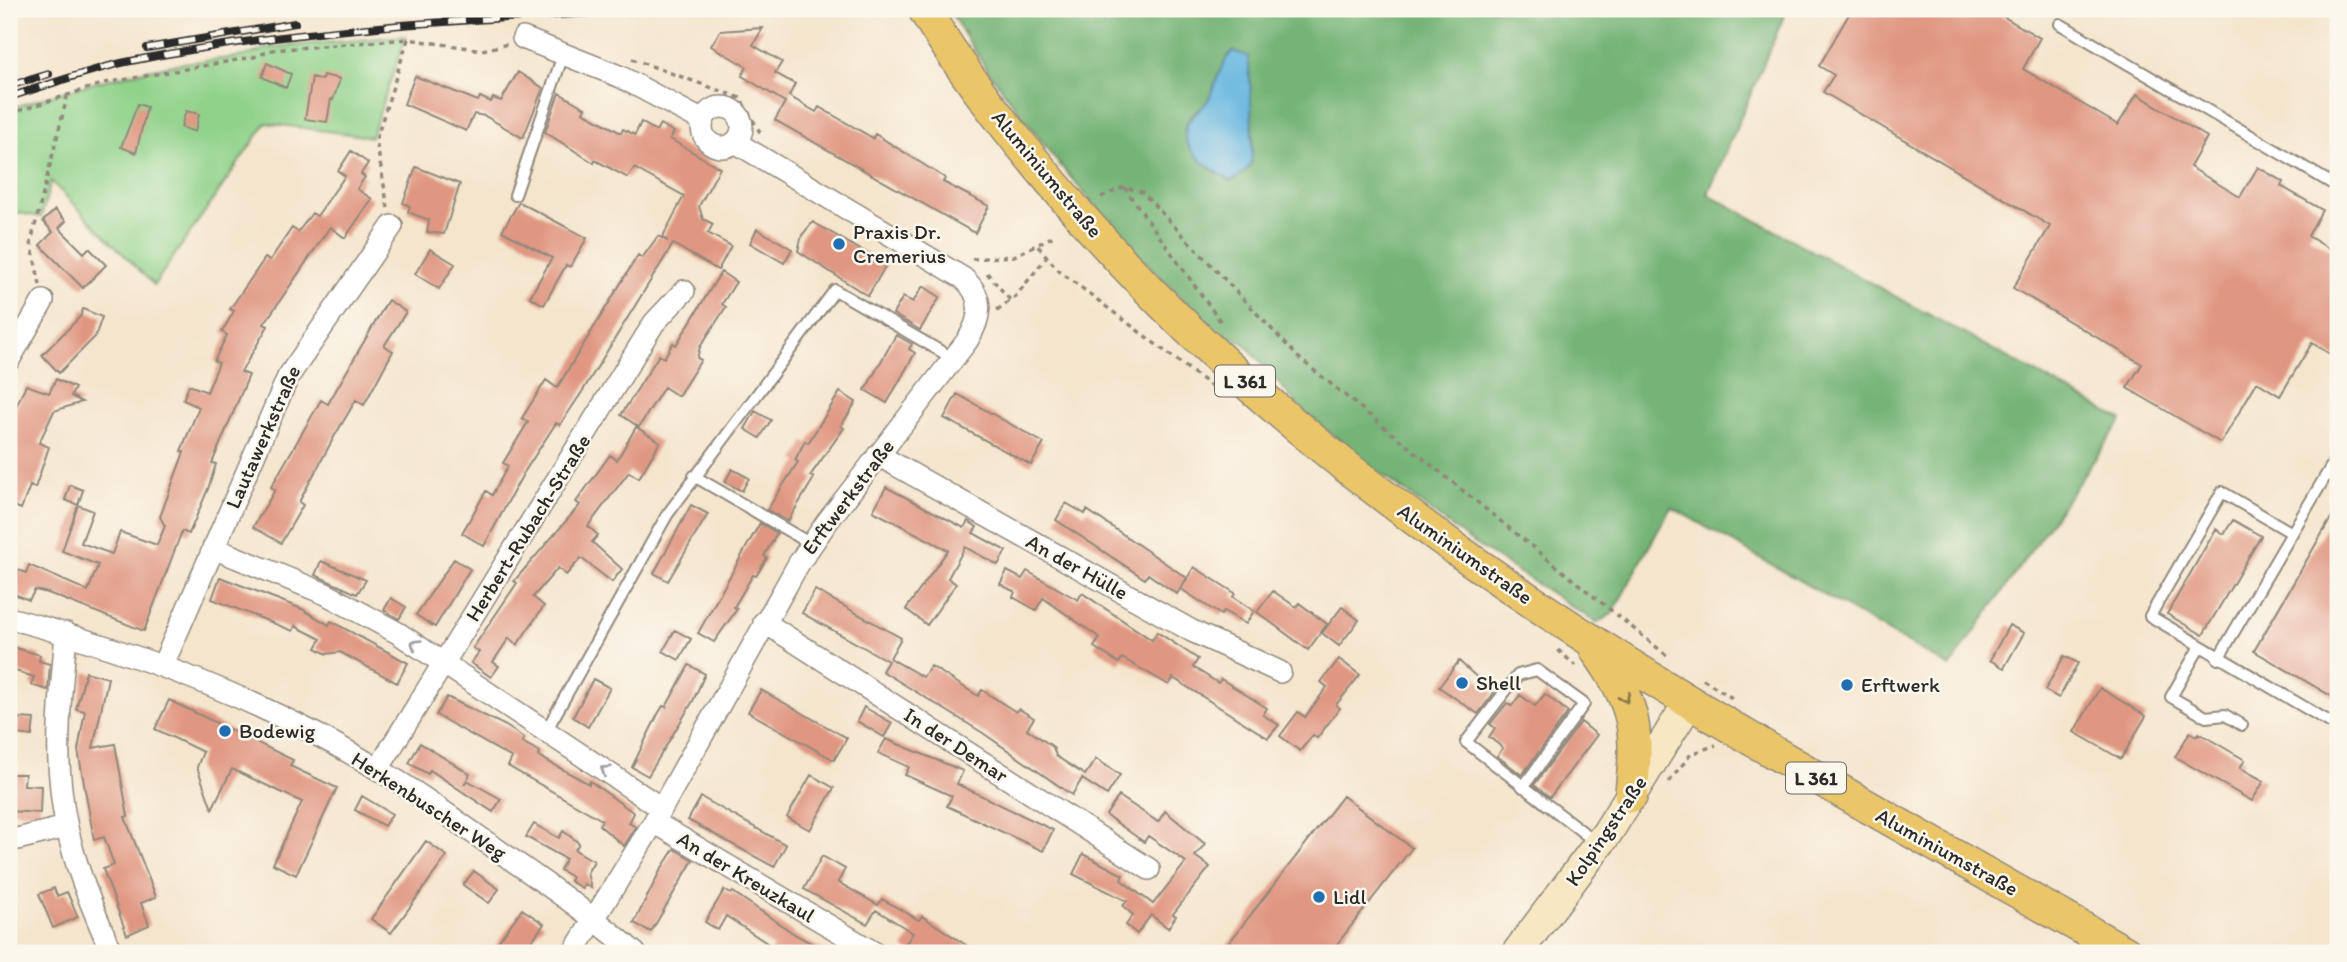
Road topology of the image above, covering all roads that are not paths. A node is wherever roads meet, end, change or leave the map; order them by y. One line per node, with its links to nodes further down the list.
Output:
1 (924, 9): 23 (main road, Aluminiumstraße / L 361)
2 (2060, 24): 7 (lane)
3 (523, 38): 4 (street, Erftwerkstraße)
4 (563, 55): 5 (street, Erftwerkstraße); 8 (lane)
5 (703, 121): 6 (street, Erftwerkstraße); 6 (street)
6 (735, 142): 12 (street, Erftwerkstraße)
7 (2338, 187)
8 (514, 195)
9 (392, 226): 19 (street, Lautawerkstraße)
10 (684, 291): 26 (street, Herbert-Rubach-Straße)
11 (43, 301): 13 (street)
12 (954, 359): 14 (street, Erftwerkstraße); 16 (lane)
13 (9, 360)
14 (878, 455): 18 (street, Erftwerkstraße); 28 (street, An der Hülle)
15 (2338, 455): 17 (lane)
16 (694, 477): 18 (lane); 32 (lane)
17 (2292, 533): 24 (lane); 25 (lane)
18 (811, 544): 21 (street, Erftwerkstraße)
19 (214, 548): 26 (street, one-way to 19); 27 (street, Lautawerkstraße)
20 (9, 618): 22 (street, Herkenbuscher Weg)
21 (764, 622): 36 (street, Erftwerkstraße); 40 (street, In der Demar)
22 (66, 633): 27 (street, Herkenbuscher Weg); 37 (street)
23 (1589, 640): 29 (main road, Aluminiumstraße / L 361); 35 (main road, one-way to 35)
24 (2199, 648): 25 (lane); 30 (lane)
25 (2218, 659): 31 (lane)
26 (444, 662): 32 (street); 33 (street, Herbert-Rubach-Straße)
27 (163, 665): 33 (street, Herkenbuscher Weg)
28 (1280, 672)
29 (1696, 691): 35 (street, Kolpingstraße); 47 (main road, Aluminiumstraße / L 361)
30 (2242, 725)
31 (2338, 727)
32 (546, 731): 36 (street, one-way to 32)
33 (378, 769): 41 (street, Herkenbuscher Weg)
34 (1524, 787): 34 (lane); 39 (lane)
35 (1631, 796): 39 (street, Kolpingstraße)
36 (657, 815): 41 (street, Erftwerkstraße); 45 (street, An der Kreuzkaul)
37 (66, 827): 38 (street); 42 (street)
38 (9, 841)
39 (1599, 845): 46 (street, Kolpingstraße)
40 (1149, 869)
41 (597, 919): 43 (street, Erftwerkstraße); 44 (street, Herkenbuscher Weg)
42 (112, 953)
43 (573, 953)
44 (635, 953)
45 (875, 953)
46 (1517, 953)
47 (2126, 953)

